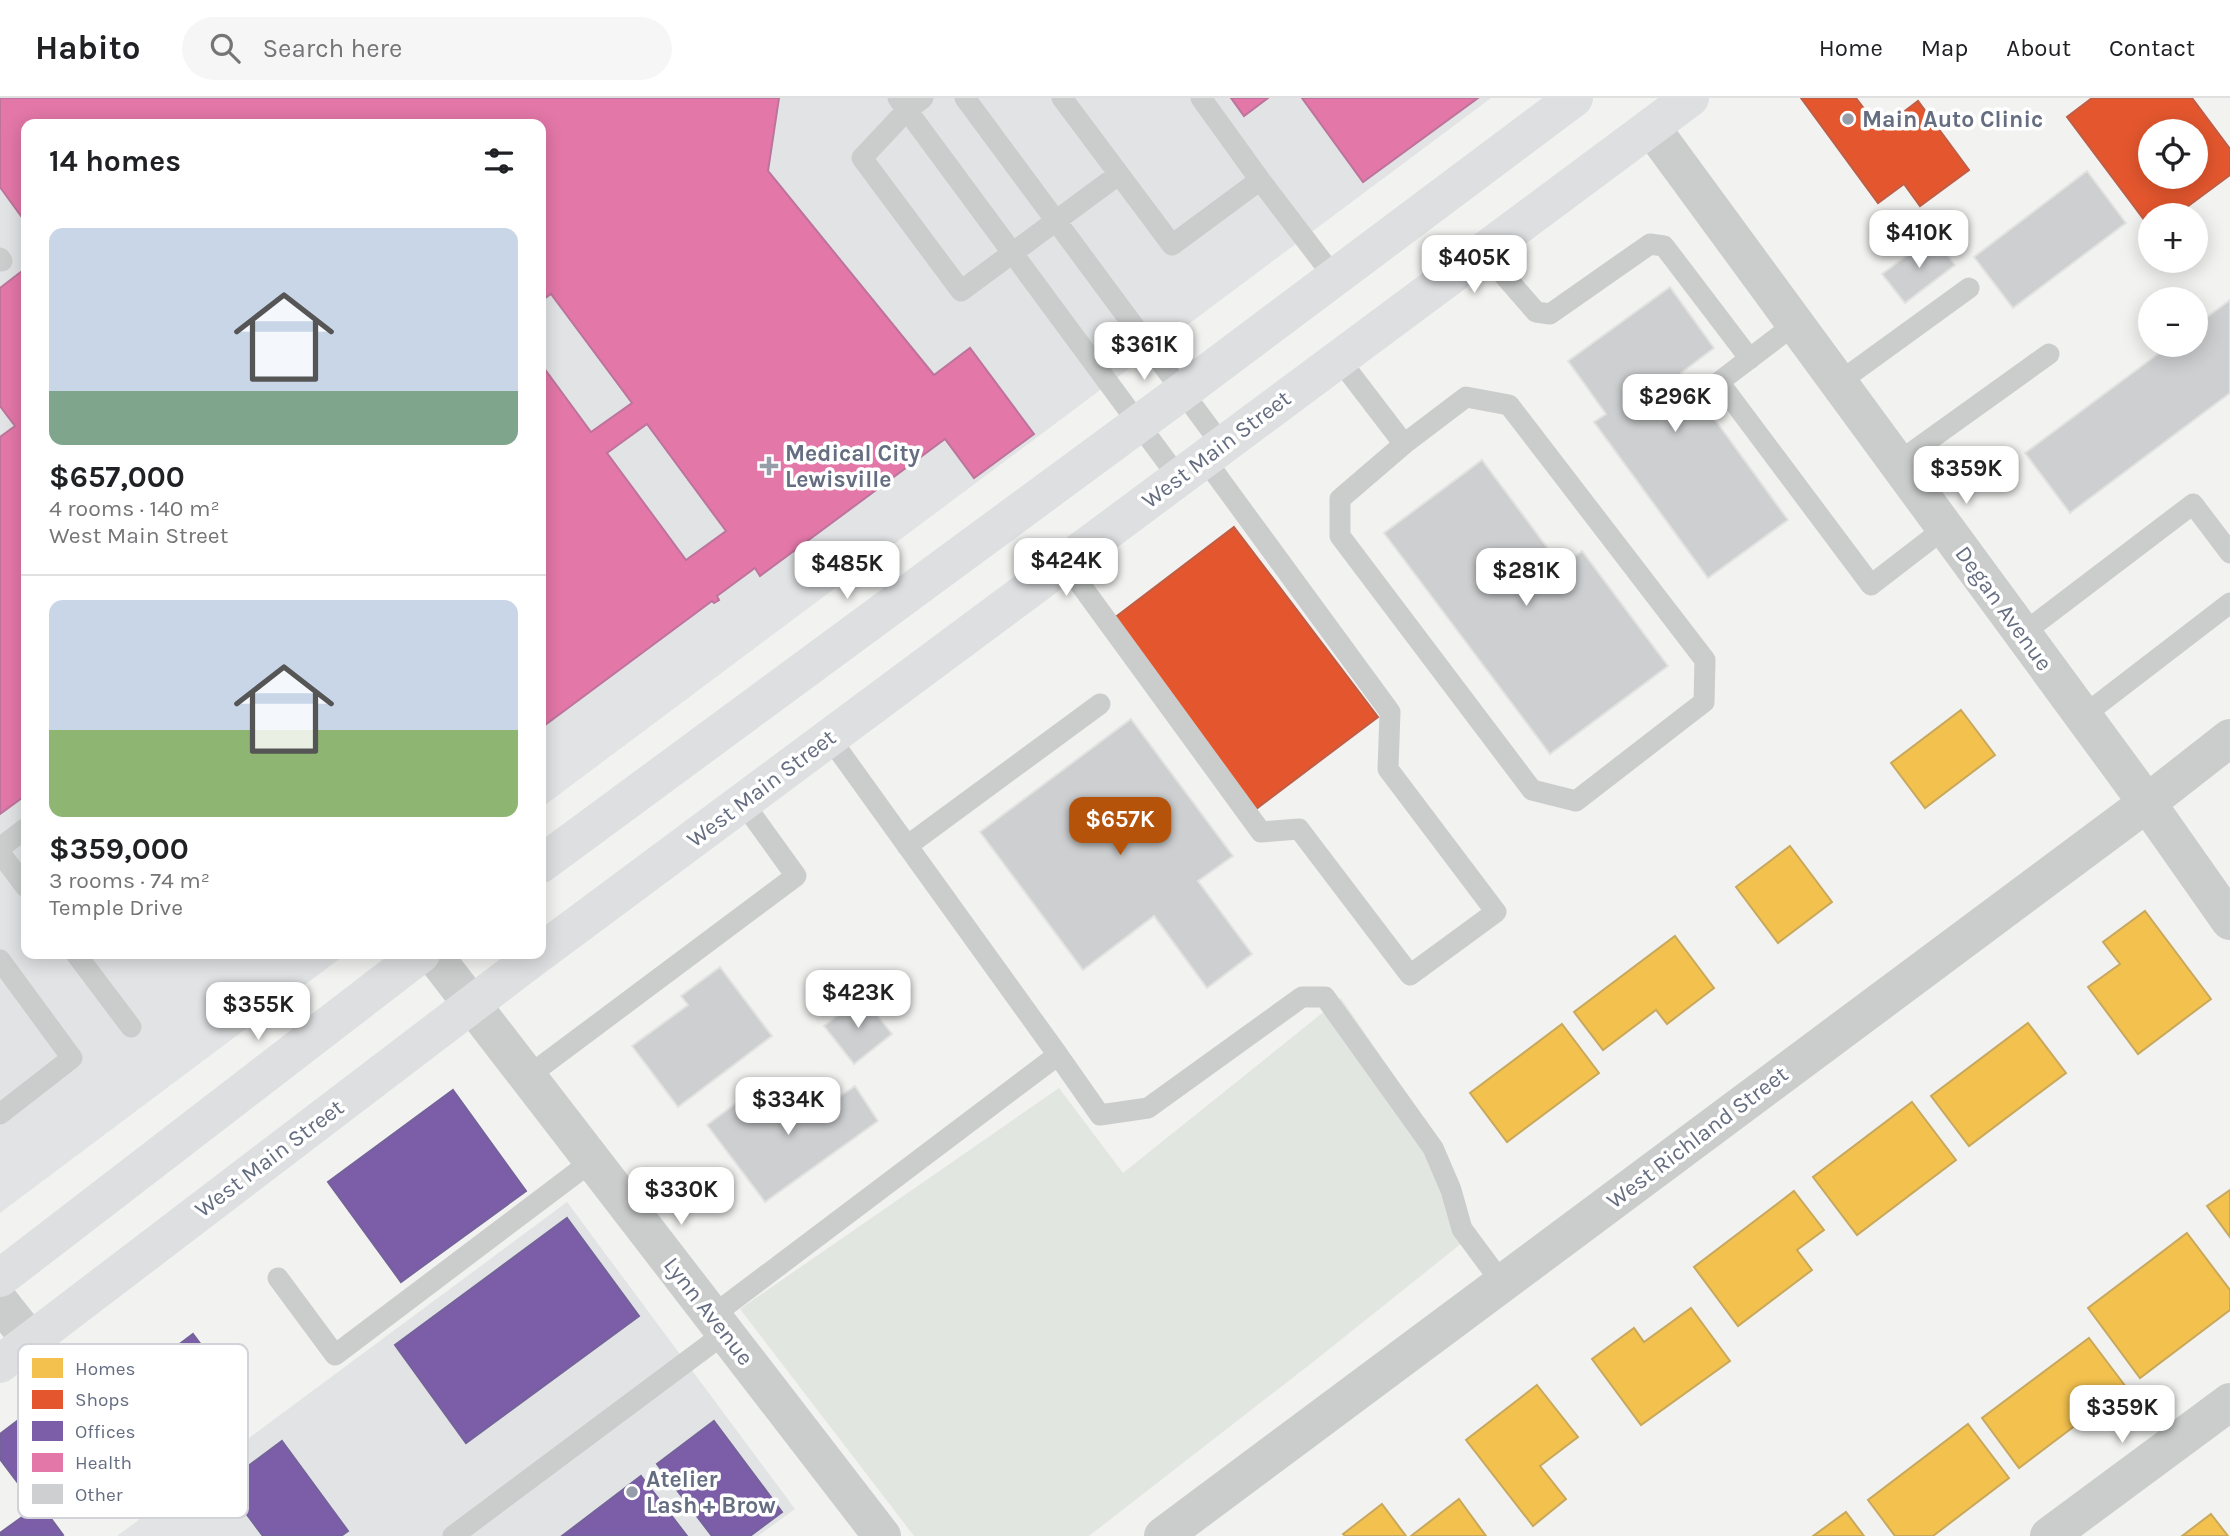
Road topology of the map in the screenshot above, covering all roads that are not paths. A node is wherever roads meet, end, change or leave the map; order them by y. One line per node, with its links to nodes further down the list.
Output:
1 (965, 98): 10 (lane)
2 (1062, 98): 8 (lane)
3 (1201, 98): 9 (lane)
4 (1574, 98): 13 (main road)
5 (1690, 98): 7 (main road, West Main Street)
6 (909, 102): 12 (lane); 12 (lane)
7 (1653, 113): 11 (main road, West Main Street); 15 (street, Degan Avenue)
8 (1118, 175): 9 (lane); 10 (lane)
9 (1260, 180): 13 (lane)
10 (1056, 221): 12 (lane); 20 (lane)
11 (1483, 251): 17 (main road, West Main Street); 18 (lane)
12 (1013, 253): 21 (lane)
13 (1334, 277): 20 (main road)
14 (1969, 288): 19 (lane)
15 (1795, 324): 18 (lane); 19 (street, Degan Avenue)
16 (2049, 354): 24 (lane)
17 (1339, 359): 22 (lane); 23 (main road, West Main Street)
18 (1750, 359): 25 (lane)
19 (1838, 383): 24 (street, Degan Avenue)
20 (1183, 391): 21 (main road); 23 (lane)
21 (1139, 422): 23 (lane); 39 (main road)
22 (1404, 444): 22 (lane)
23 (1201, 460): 27 (main road, West Main Street); 27 (lane)
24 (1897, 463): 25 (street, Degan Avenue)
25 (1945, 528): 29 (street, Degan Avenue)
26 (2230, 553): 29 (lane)
27 (1065, 562): 32 (main road, West Main Street)
28 (2230, 603): 31 (lane)
29 (2022, 634): 31 (street, Degan Avenue)
30 (1100, 704): 37 (lane)
31 (2083, 716): 35 (street, Degan Avenue)
32 (829, 737): 34 (main road, West Main Street); 37 (lane)
33 (2230, 738): 35 (street, West Richland Street)
34 (742, 802): 42 (main road, West Main Street); 51 (lane)
35 (2147, 803): 41 (street, Degan Avenue); 56 (street, West Richland Street)
36 (21, 832): 38 (lane)
37 (907, 846): 50 (lane)
38 (0, 850): 40 (lane)
39 (546, 860)
40 (21, 880)
41 (2230, 921)
42 (546, 948)
43 (80, 959): 49 (lane)
44 (415, 959): 54 (main road)
45 (437, 959): 48 (street, Lynn Avenue)
46 (531, 959): 48 (main road, West Main Street)
47 (0, 960): 52 (lane)
48 (471, 1003): 51 (street, Lynn Avenue); 59 (main road, West Main Street)
49 (131, 1027)
50 (1058, 1055): 56 (lane); 58 (lane)
51 (527, 1077): 53 (street, Lynn Avenue)
52 (0, 1114)
53 (592, 1161): 55 (lane); 58 (street, Lynn Avenue)
54 (0, 1278)
55 (278, 1278)
56 (1502, 1283): 66 (street, West Richland Street)
57 (0, 1303): 59 (street)
58 (718, 1324): 64 (lane); 65 (street, Lynn Avenue)
59 (31, 1341): 60 (main road, West Main Street)
60 (27, 1344)
61 (18, 1351): 62 (main road, West Main Street)
62 (0, 1364)
63 (2230, 1402): 67 (street)
64 (453, 1536)
65 (882, 1536)
66 (1163, 1536)
67 (2049, 1536)

